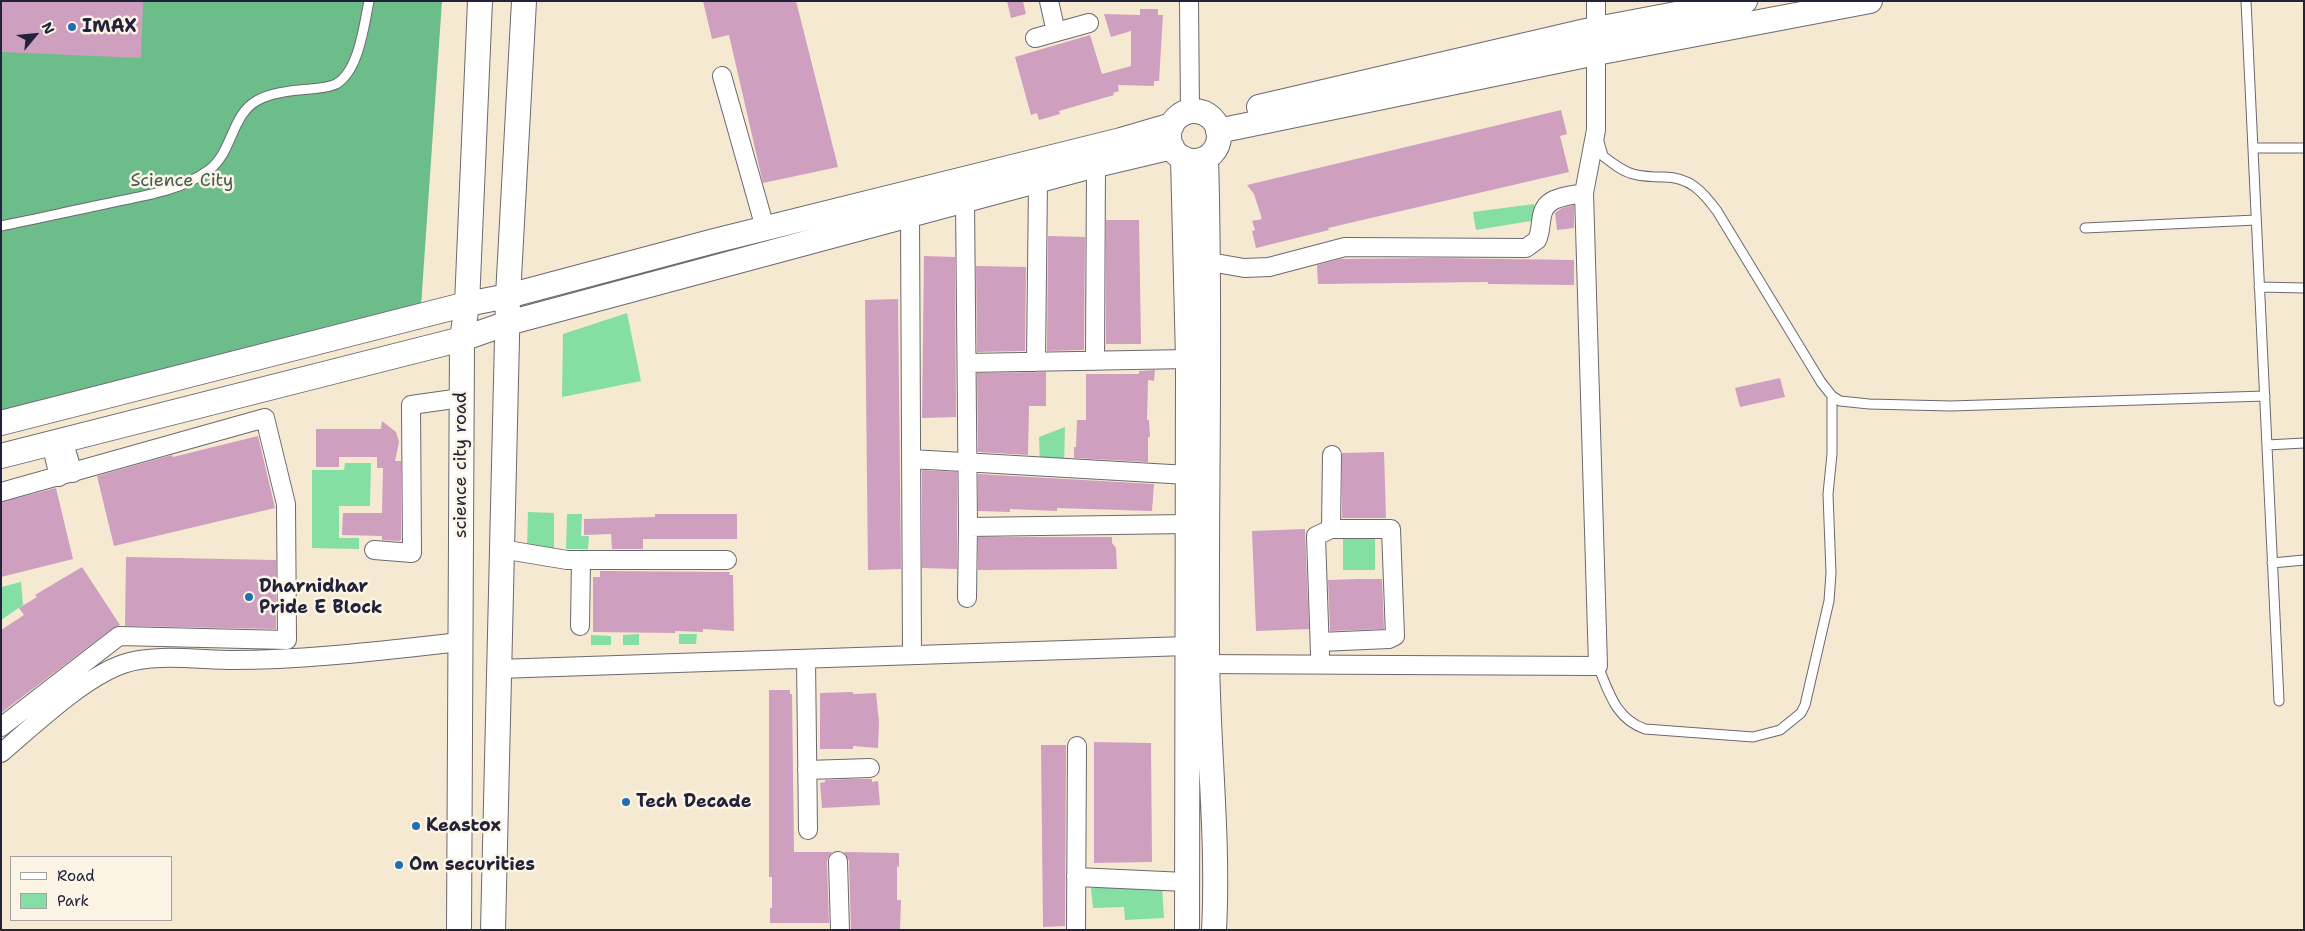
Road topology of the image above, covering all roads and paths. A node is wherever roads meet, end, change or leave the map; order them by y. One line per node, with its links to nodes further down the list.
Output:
1 (369, 1): 26 (lane)
2 (480, 1): 33 (street, science city road)
3 (524, 1): 32 (street)
4 (1049, 1): 12 (street)
5 (1189, 1): 17 (street)
6 (1596, 1): 11 (street)
7 (1745, 1): 11 (street)
8 (1870, 1): 14 (street)
9 (2246, 1): 18 (lane)
10 (1089, 24): 12 (street)
11 (1596, 30): 14 (street); 17 (street)
12 (1056, 32): 13 (street)
13 (1035, 38)
14 (1596, 53): 16 (street); 17 (street)
15 (722, 76): 27 (street)
16 (1596, 130): 22 (street); 40 (lane)
17 (1193, 135): 20 (street); 27 (street); 29 (street); 36 (street)
18 (2253, 148): 19 (lane); 25 (lane)
19 (2304, 148)
20 (1096, 165): 21 (street); 38 (street)
21 (1038, 181): 23 (street); 37 (street)
22 (1584, 193): 29 (street); 73 (street)
23 (965, 200): 24 (street); 39 (street)
24 (910, 215): 34 (street); 49 (street)
25 (2256, 220): 28 (lane); 30 (lane)
26 (1, 226)
27 (765, 228): 32 (street)
28 (2085, 228)
29 (1210, 262): 69 (street)
30 (2259, 287): 31 (lane); 41 (lane)
31 (2304, 288)
32 (508, 296): 33 (street); 34 (street)
33 (467, 304): 35 (street, science city road); 43 (street)
34 (508, 323): 35 (street); 58 (street)
35 (462, 339): 42 (street, science city road); 44 (street)
36 (1188, 359): 38 (street); 52 (street)
37 (1036, 362): 38 (street); 39 (street)
38 (1095, 362)
39 (967, 363): 50 (street)
40 (1832, 396): 41 (lane); 73 (lane)
41 (2265, 396): 46 (lane)
42 (461, 398): 59 (street); 66 (street, science city road)
43 (5, 422): 47 (street)
44 (57, 441): 47 (street); 51 (street)
45 (2304, 443): 46 (lane)
46 (2267, 445): 63 (lane)
47 (8, 454)
48 (1332, 455): 57 (street)
49 (911, 459): 50 (street); 68 (street)
50 (968, 462): 52 (street); 56 (street)
51 (66, 475): 53 (street); 76 (street)
52 (1188, 475): 55 (street)
53 (1, 492)
54 (1402, 521): 72 (street)
55 (1187, 524): 56 (street); 69 (street)
56 (968, 527): 64 (street)
57 (1331, 529): 67 (street); 67 (street)
58 (501, 549): 60 (street); 74 (street)
59 (374, 550)
60 (581, 560): 61 (street); 65 (street)
61 (727, 560)
62 (2304, 560): 63 (lane)
63 (2272, 563): 75 (lane)
64 (967, 598)
65 (580, 626)
66 (461, 642): 78 (street); 85 (street, science city road)
67 (1320, 642): 71 (street)
68 (912, 655): 69 (street); 70 (street)
69 (1193, 658): 71 (street); 84 (street); 90 (street)
70 (806, 659): 74 (street); 80 (street)
71 (1320, 665): 72 (street)
72 (1401, 665): 73 (street)
73 (1598, 666)
74 (498, 669): 86 (street)
75 (2278, 701)
76 (1, 726)
77 (1077, 746): 83 (street)
78 (1, 753)
79 (870, 768): 80 (street)
80 (807, 770): 81 (street)
81 (808, 830)
82 (838, 861): 87 (street)
83 (1076, 877): 84 (street); 88 (street)
84 (1186, 882): 89 (street)
85 (459, 930)
86 (493, 930)
87 (840, 930)
88 (1076, 930)
89 (1186, 930)
90 (1214, 930)

